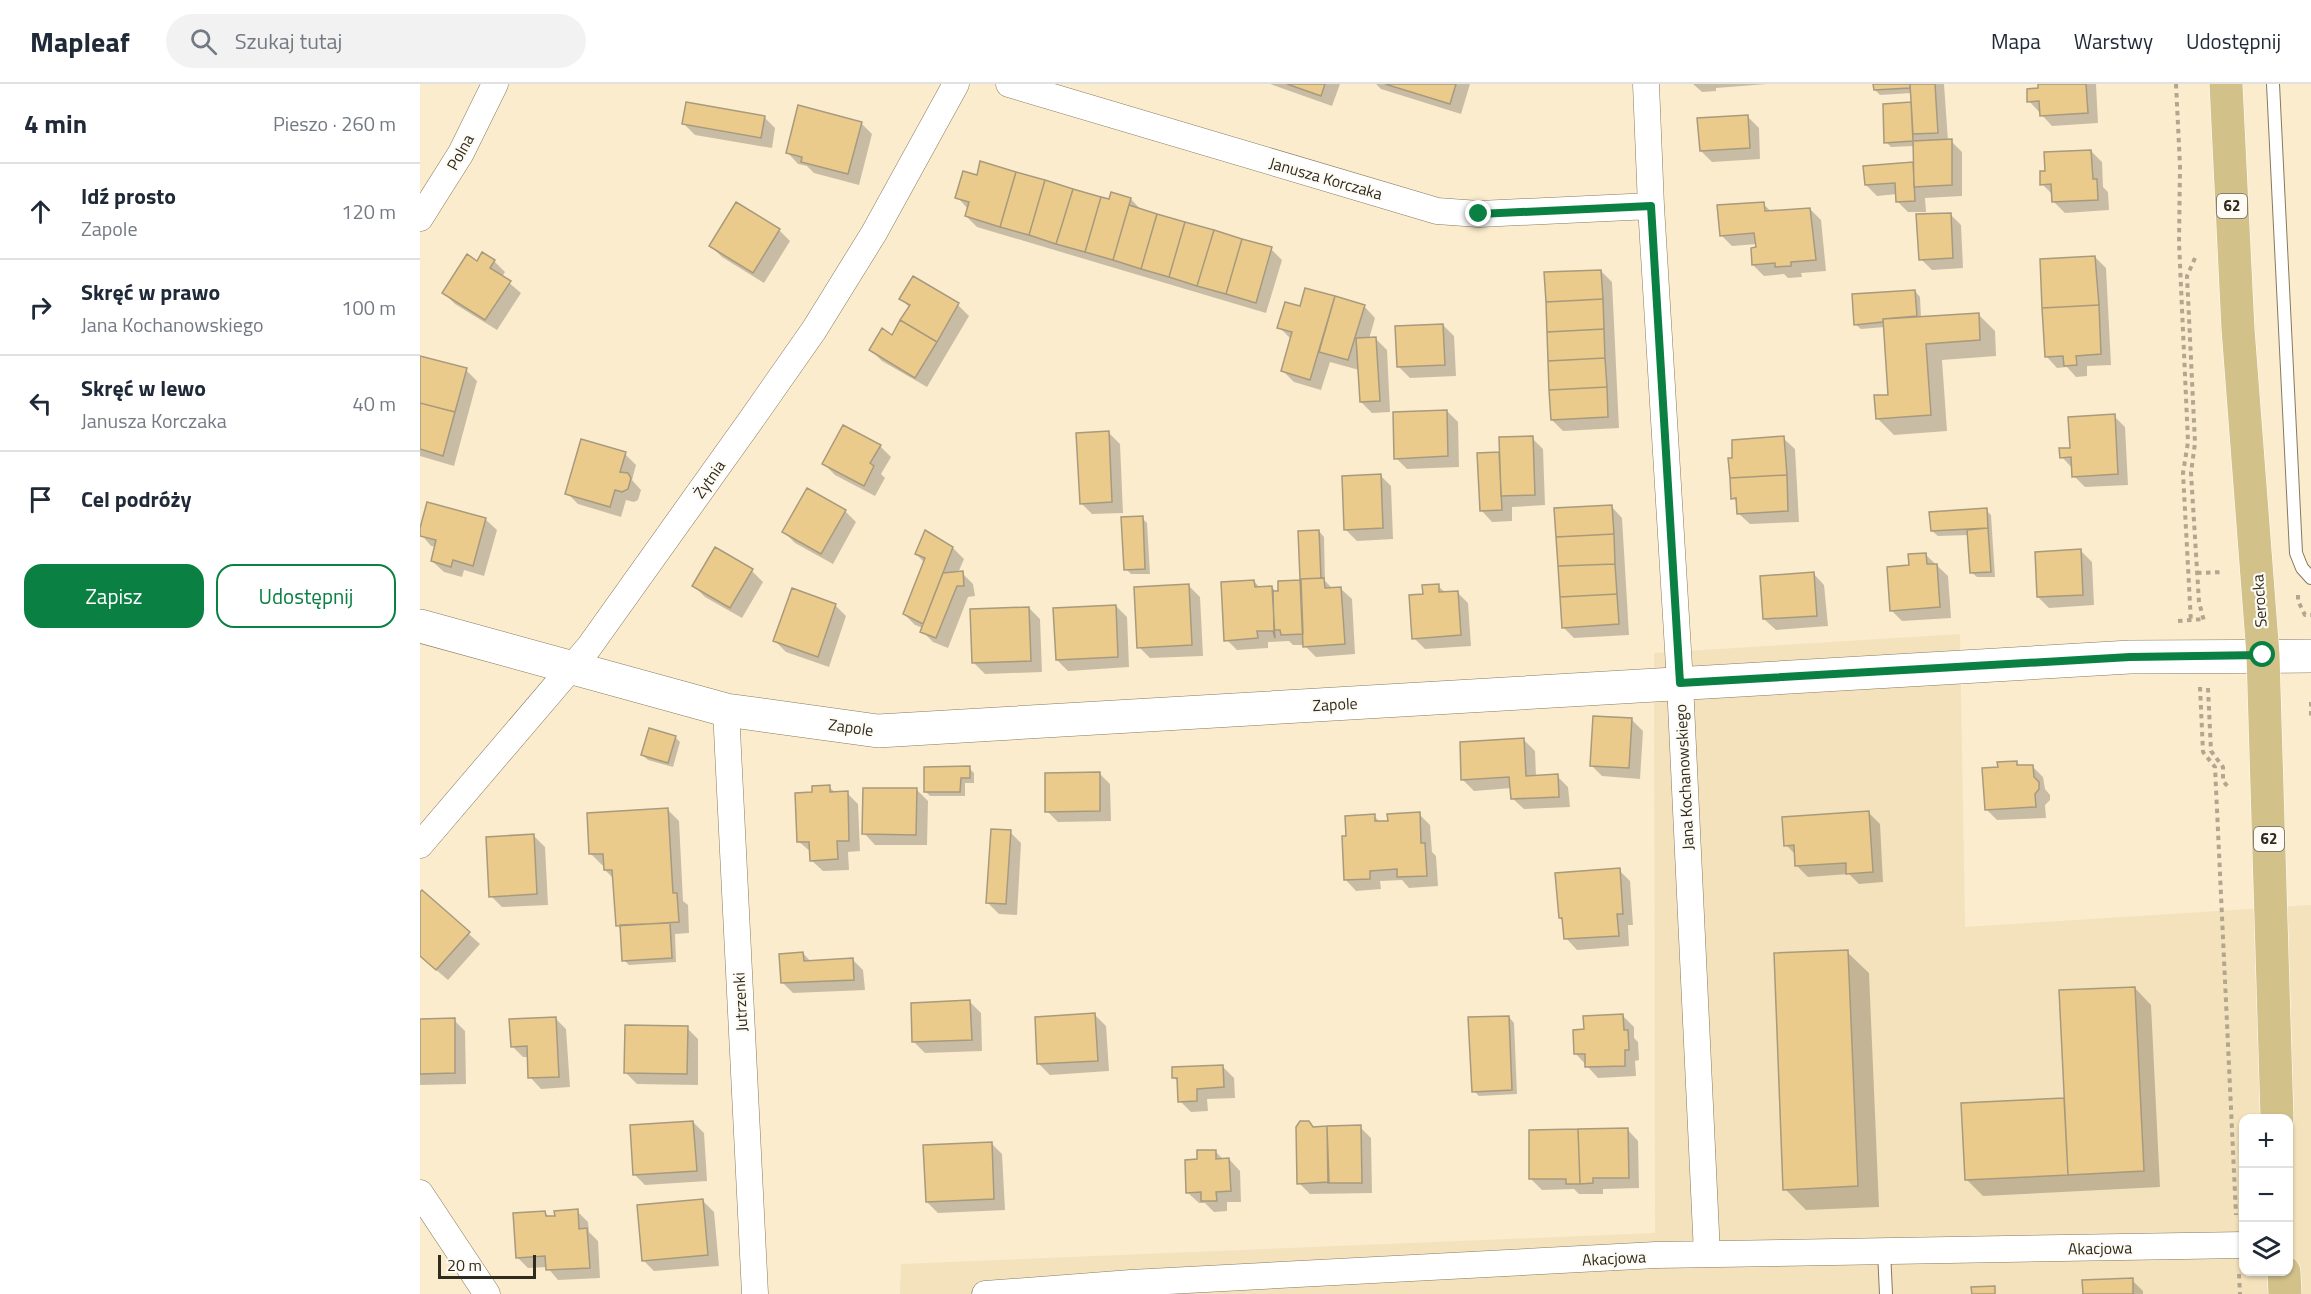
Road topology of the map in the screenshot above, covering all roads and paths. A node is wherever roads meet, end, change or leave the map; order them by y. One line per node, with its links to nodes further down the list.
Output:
1 (495, 84): 8 (street, Polna)
2 (956, 84): 17 (street, Żytnia)
3 (1009, 84): 7 (street, Janusza Korczaka)
4 (1646, 84): 7 (street, Jana Kochanowskiego)
5 (2226, 84): 14 (main road, Serocka / 62)
6 (2273, 84): 10 (lane)
7 (1651, 206): 18 (street, Jana Kochanowskiego)
8 (420, 218)
9 (2194, 258): 11 (path)
10 (2311, 578)
11 (2204, 619): 12 (path); 15 (path)
12 (2167, 622)
13 (420, 626): 17 (street, Zapole)
14 (2263, 655): 15 (street, Zapole); 16 (street, Zapole); 24 (main road, Serocka / 62)
15 (2207, 656): 18 (street, Zapole); 22 (path)
16 (2311, 656)
17 (572, 667): 20 (street, Zapole); 23 (street, Żytnia)
18 (1680, 683): 20 (street, Zapole); 28 (street, Jana Kochanowskiego)
19 (2311, 702): 21 (path)
20 (726, 710): 32 (street, Jutrzenki)
21 (2311, 718)
22 (2230, 789)
23 (420, 845)
24 (2277, 1114)
25 (420, 1193): 31 (street)
26 (2239, 1245): 27 (street, Akacjowa)
27 (1884, 1251): 28 (street, Akacjowa); 34 (lane)
28 (1707, 1254): 30 (street, Akacjowa)
29 (2284, 1276): 35 (main road)
30 (1131, 1289): 33 (street, Akacjowa)
31 (487, 1294)
32 (755, 1294)
33 (985, 1294)
34 (1886, 1294)
35 (2285, 1294)

